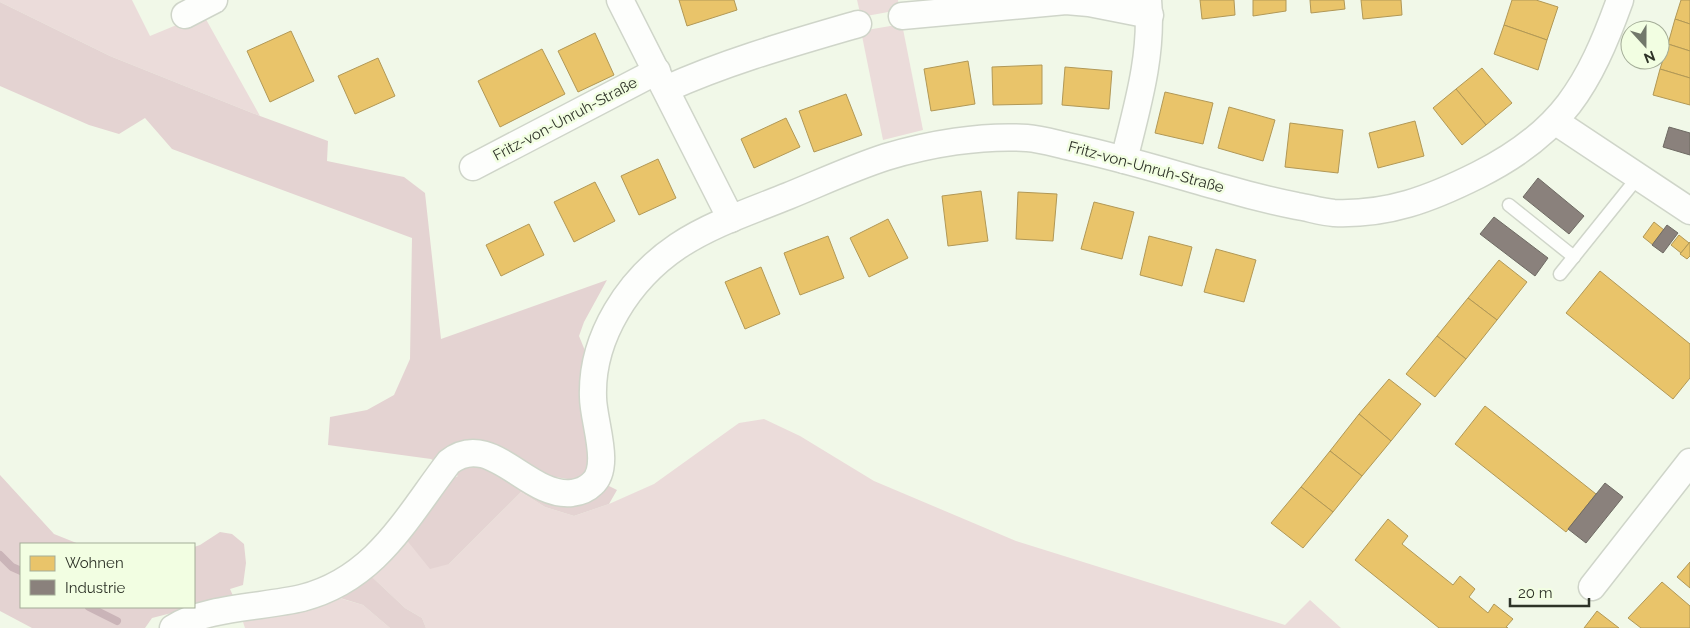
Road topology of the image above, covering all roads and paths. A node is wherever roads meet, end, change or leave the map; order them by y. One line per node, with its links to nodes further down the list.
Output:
1 (214, 0): 5 (street)
2 (620, 0): 8 (street)
3 (1620, 0): 9 (street, Fritz-von-Unruh-Straße)
4 (1149, 7): 6 (street); 10 (street)
5 (184, 15)
6 (902, 16)
7 (858, 24): 8 (street, Fritz-von-Unruh-Straße)
8 (662, 80): 11 (street, Fritz-von-Unruh-Straße); 15 (street)
9 (1556, 122): 10 (street, Fritz-von-Unruh-Straße); 12 (street)
10 (1124, 160): 15 (street, Fritz-von-Unruh-Straße)
11 (472, 167)
12 (1638, 177): 14 (street); 16 (lane)
13 (1508, 205): 16 (lane)
14 (1690, 211)
15 (731, 219): 20 (street, Fritz-von-Unruh-Straße)
16 (1574, 257): 17 (lane)
17 (1560, 274)
18 (1690, 462): 19 (street)
19 (1592, 586)
20 (173, 628)

